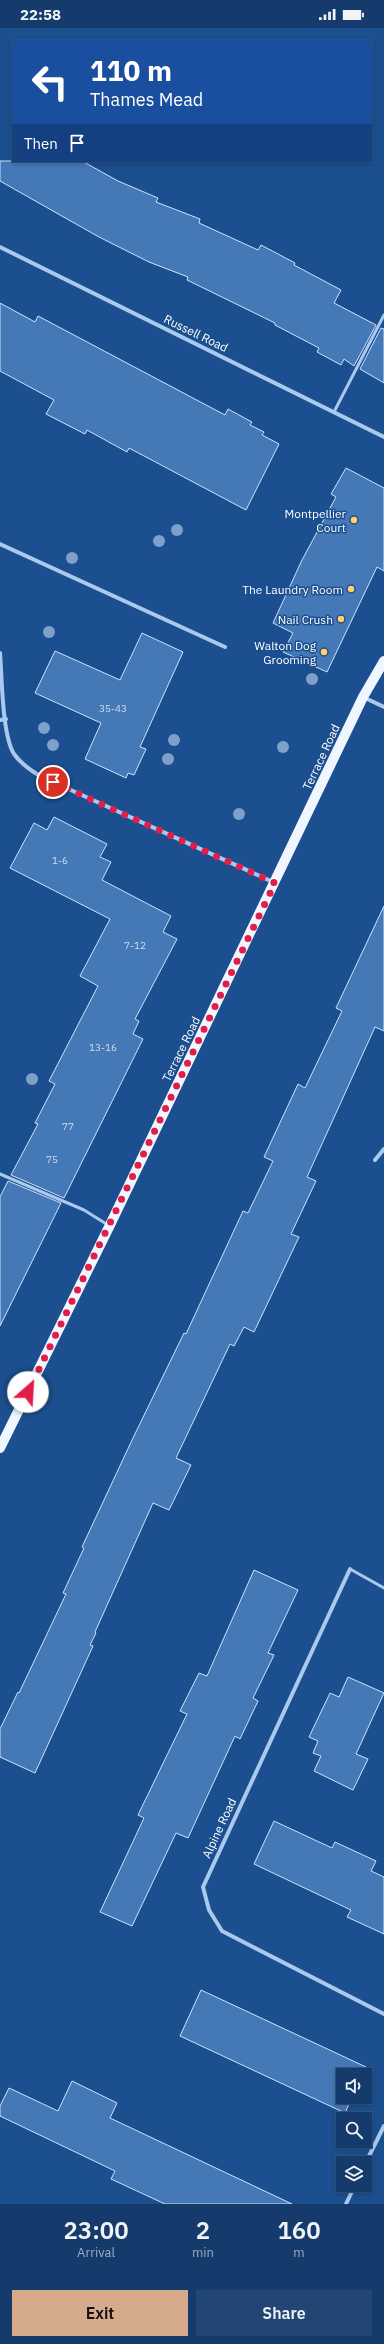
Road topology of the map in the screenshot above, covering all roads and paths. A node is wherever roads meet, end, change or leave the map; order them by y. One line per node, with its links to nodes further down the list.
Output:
1 (0, 247): 3 (street, Russell Road)
2 (384, 315): 3 (lane)
3 (334, 412): 4 (street, Russell Road)
4 (384, 437)
5 (0, 544): 6 (street)
6 (225, 647)
7 (0, 653): 11 (street)
8 (384, 661): 9 (main road, Terrace Road)
9 (364, 697): 10 (street); 13 (main road, Terrace Road)
10 (384, 707)
11 (6, 719): 12 (street); 13 (street)
12 (0, 720)
13 (275, 883): 17 (main road, Terrace Road)
14 (384, 1148): 15 (street)
15 (375, 1160)
16 (0, 1174): 17 (lane)
17 (110, 1225): 18 (main road, Terrace Road)
18 (0, 1448)
19 (350, 1569): 20 (lane); 21 (street, Alpine Road)
20 (384, 1588)
21 (384, 2014)
22 (384, 2126): 23 (street)
23 (369, 2156)
24 (352, 2192): 25 (street)
25 (346, 2204)

